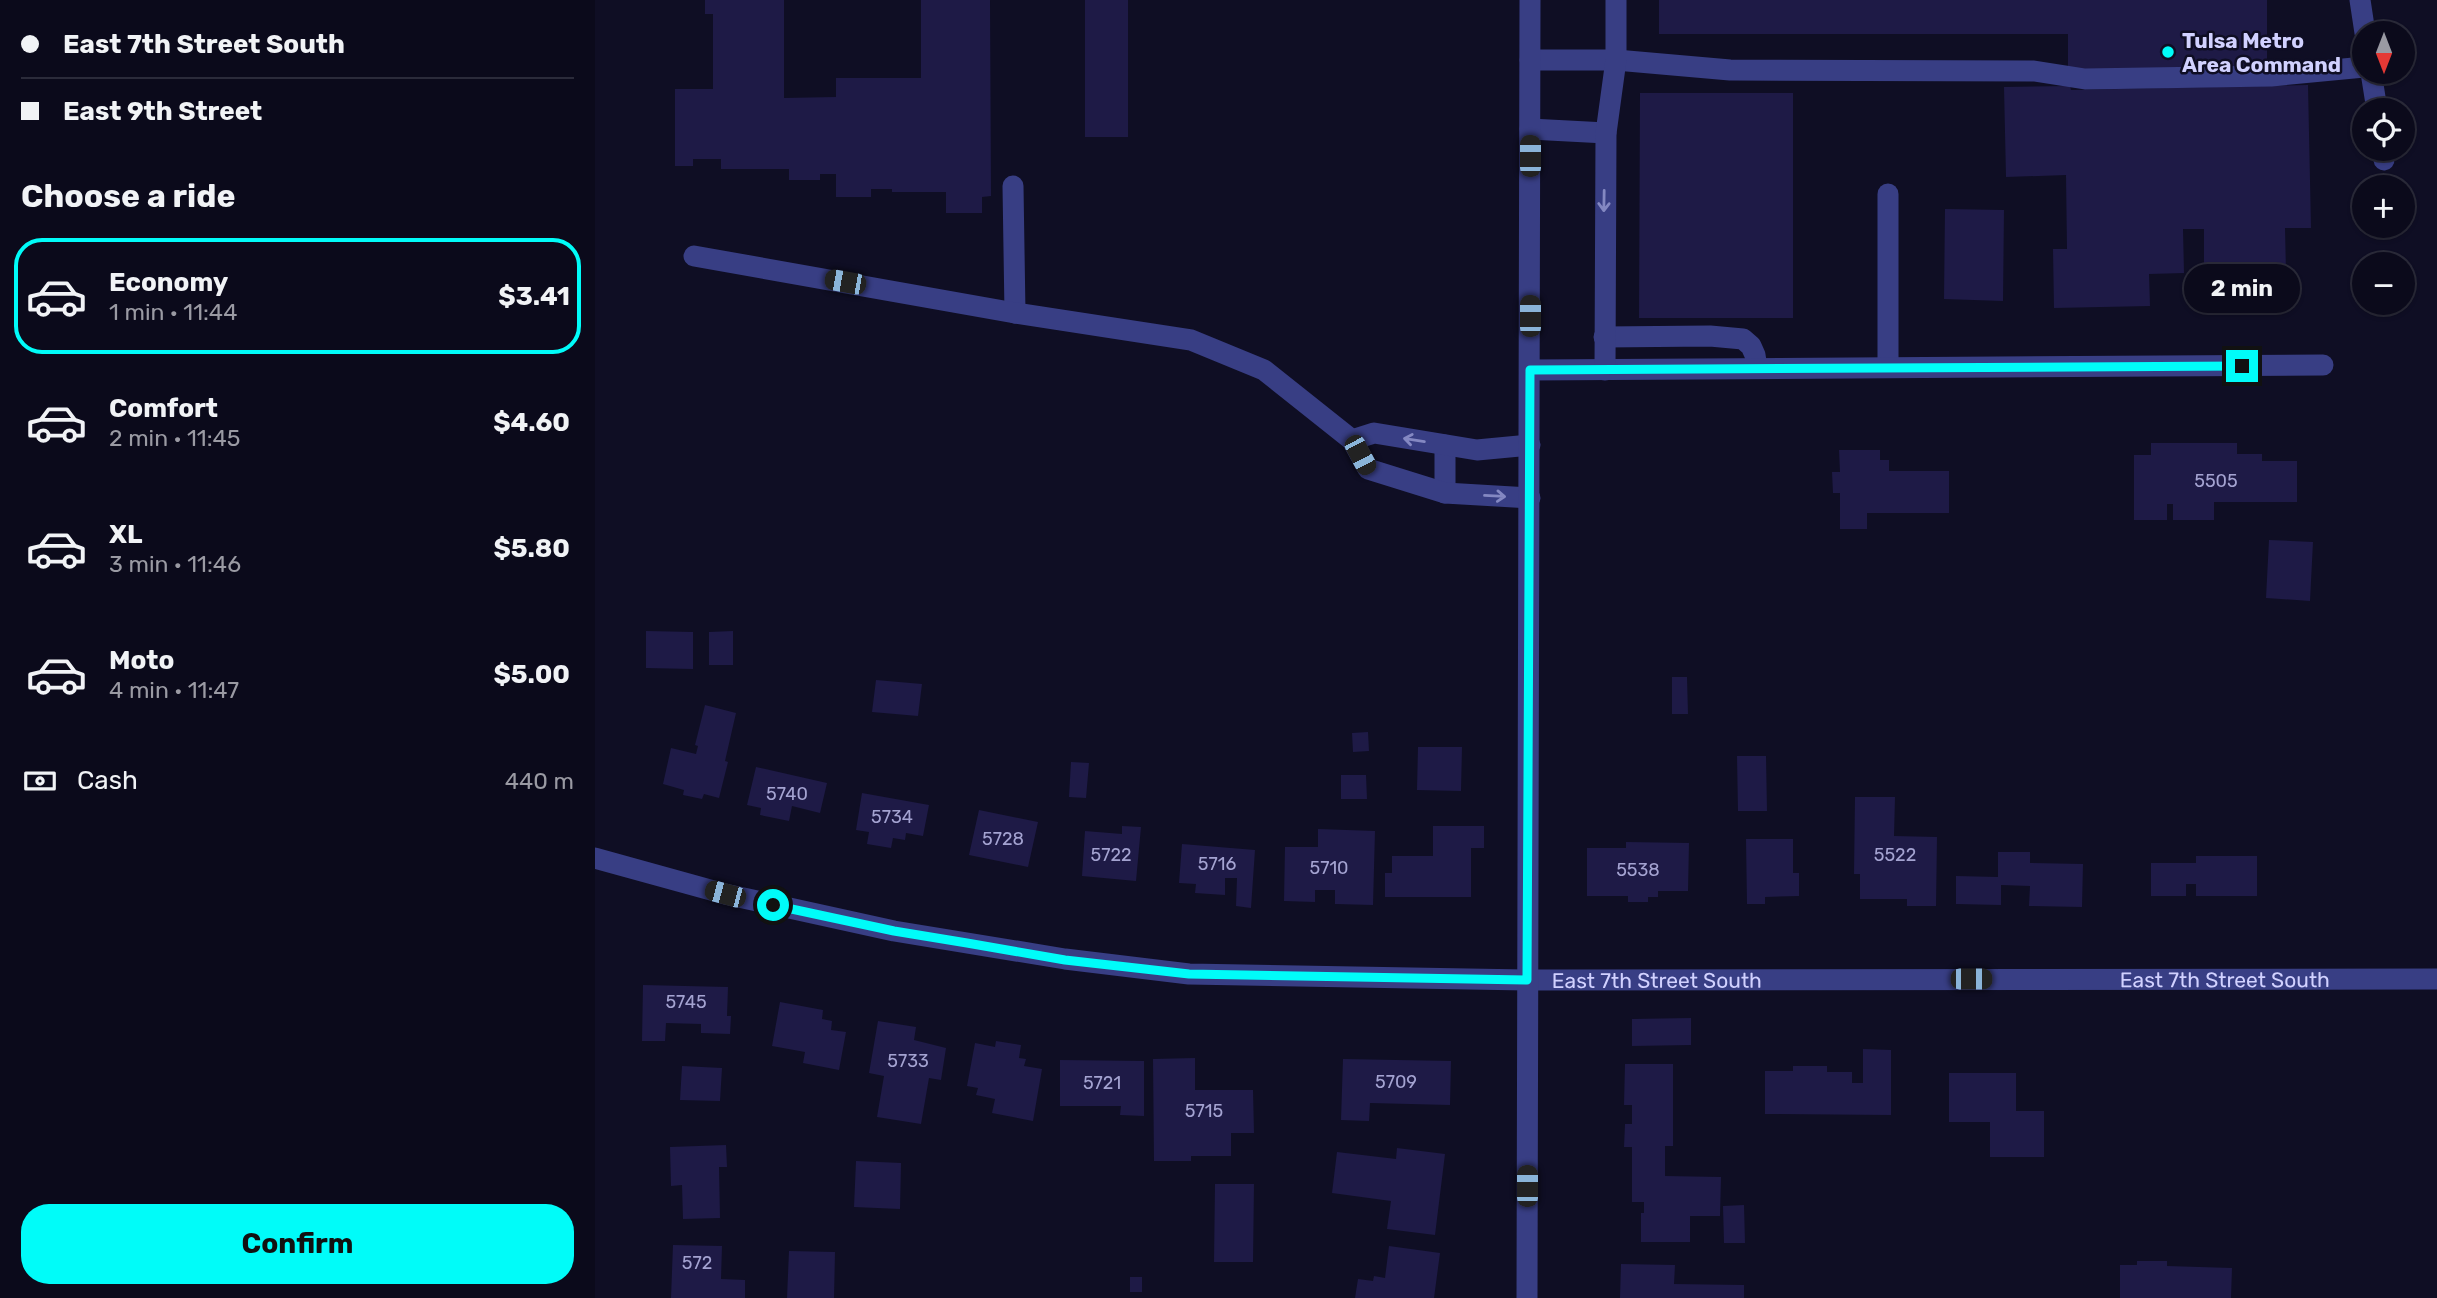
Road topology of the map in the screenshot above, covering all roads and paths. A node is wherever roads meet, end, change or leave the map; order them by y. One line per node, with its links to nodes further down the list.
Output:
1 (1530, 0): 5 (street)
2 (1616, 0): 6 (street)
3 (2360, 0): 4 (street)
4 (2363, 21)
5 (1530, 60): 6 (street); 8 (street)
6 (1616, 60): 7 (street); 9 (street)
7 (2352, 68)
8 (1530, 129): 9 (street); 18 (street)
9 (1605, 133): 14 (street, one-way to 14)
10 (1013, 187): 13 (street)
11 (1888, 194): 16 (street)
12 (694, 256): 13 (street)
13 (1015, 313): 20 (street)
14 (1604, 337): 17 (street); 19 (street)
15 (2323, 365): 16 (street)
16 (1888, 367): 17 (street)
17 (1756, 368): 19 (street)
18 (1530, 370): 19 (street); 22 (street)
19 (1605, 370)
20 (1352, 440): 21 (street, one-way to 20); 23 (street)
21 (1445, 445): 22 (street); 23 (street)
22 (1530, 445): 24 (street)
23 (1445, 493): 24 (street, one-way to 24)
24 (1530, 498): 27 (street)
25 (595, 858): 27 (street, East 7th Street South)
26 (2437, 979): 27 (street, East 7th Street South)
27 (1527, 980): 28 (street)
28 (1527, 1298)

